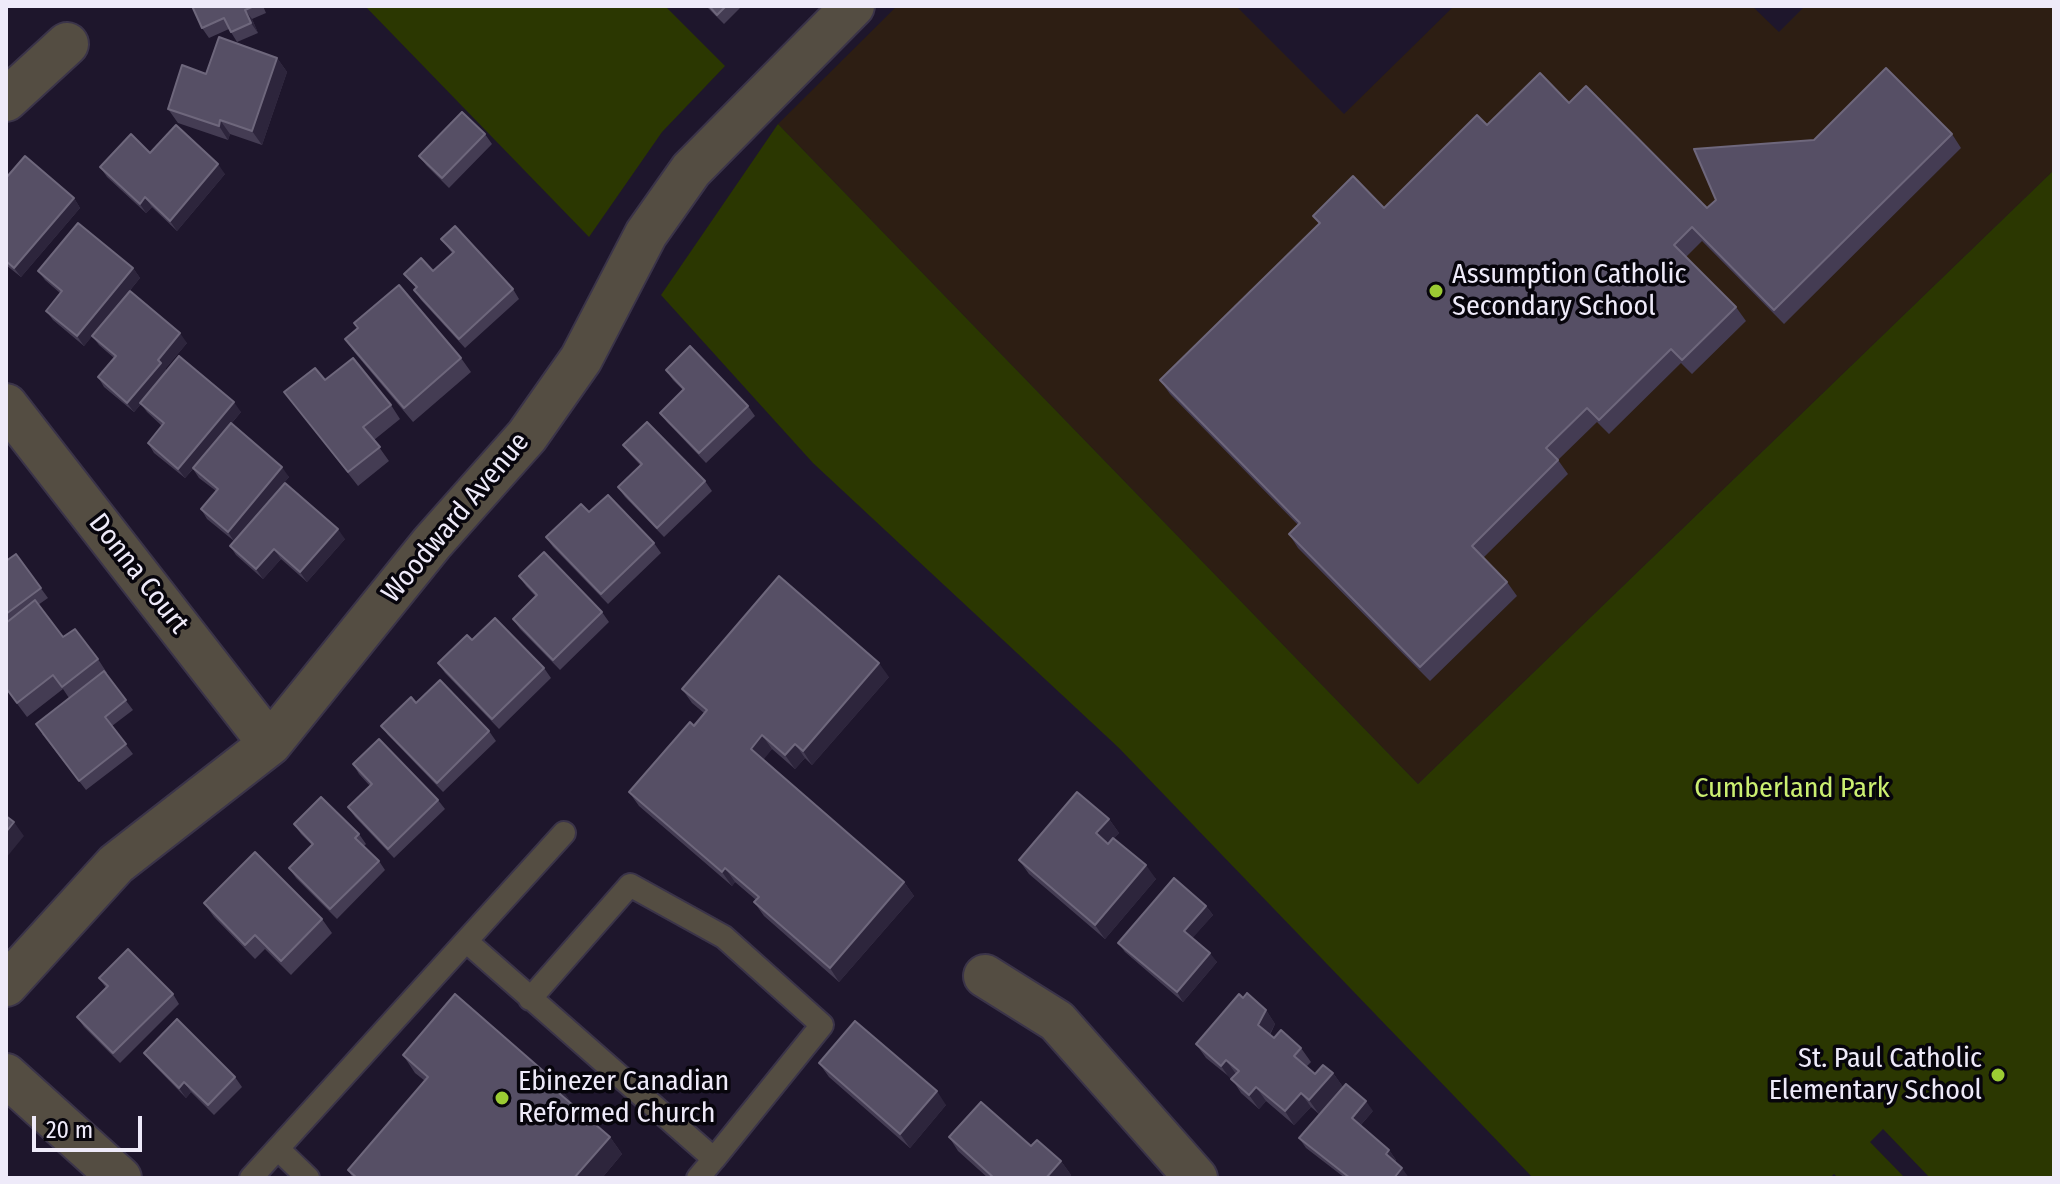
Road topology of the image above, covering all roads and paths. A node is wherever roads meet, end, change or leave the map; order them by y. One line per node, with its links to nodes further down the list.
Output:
1 (853, 6): 5 (street, Woodward Avenue)
2 (67, 44): 3 (street)
3 (6, 100)
4 (6, 405): 5 (street, Donna Court)
5 (270, 744): 9 (street, Woodward Avenue)
6 (564, 833): 7 (lane)
7 (466, 941): 10 (lane); 12 (lane)
8 (985, 976): 18 (street)
9 (6, 985)
10 (530, 999): 13 (lane); 13 (lane)
11 (6, 1075): 14 (street)
12 (278, 1149): 15 (lane); 16 (lane)
13 (714, 1159): 17 (lane)
14 (120, 1178)
15 (251, 1178)
16 (308, 1178)
17 (698, 1178)
18 (1196, 1178)

